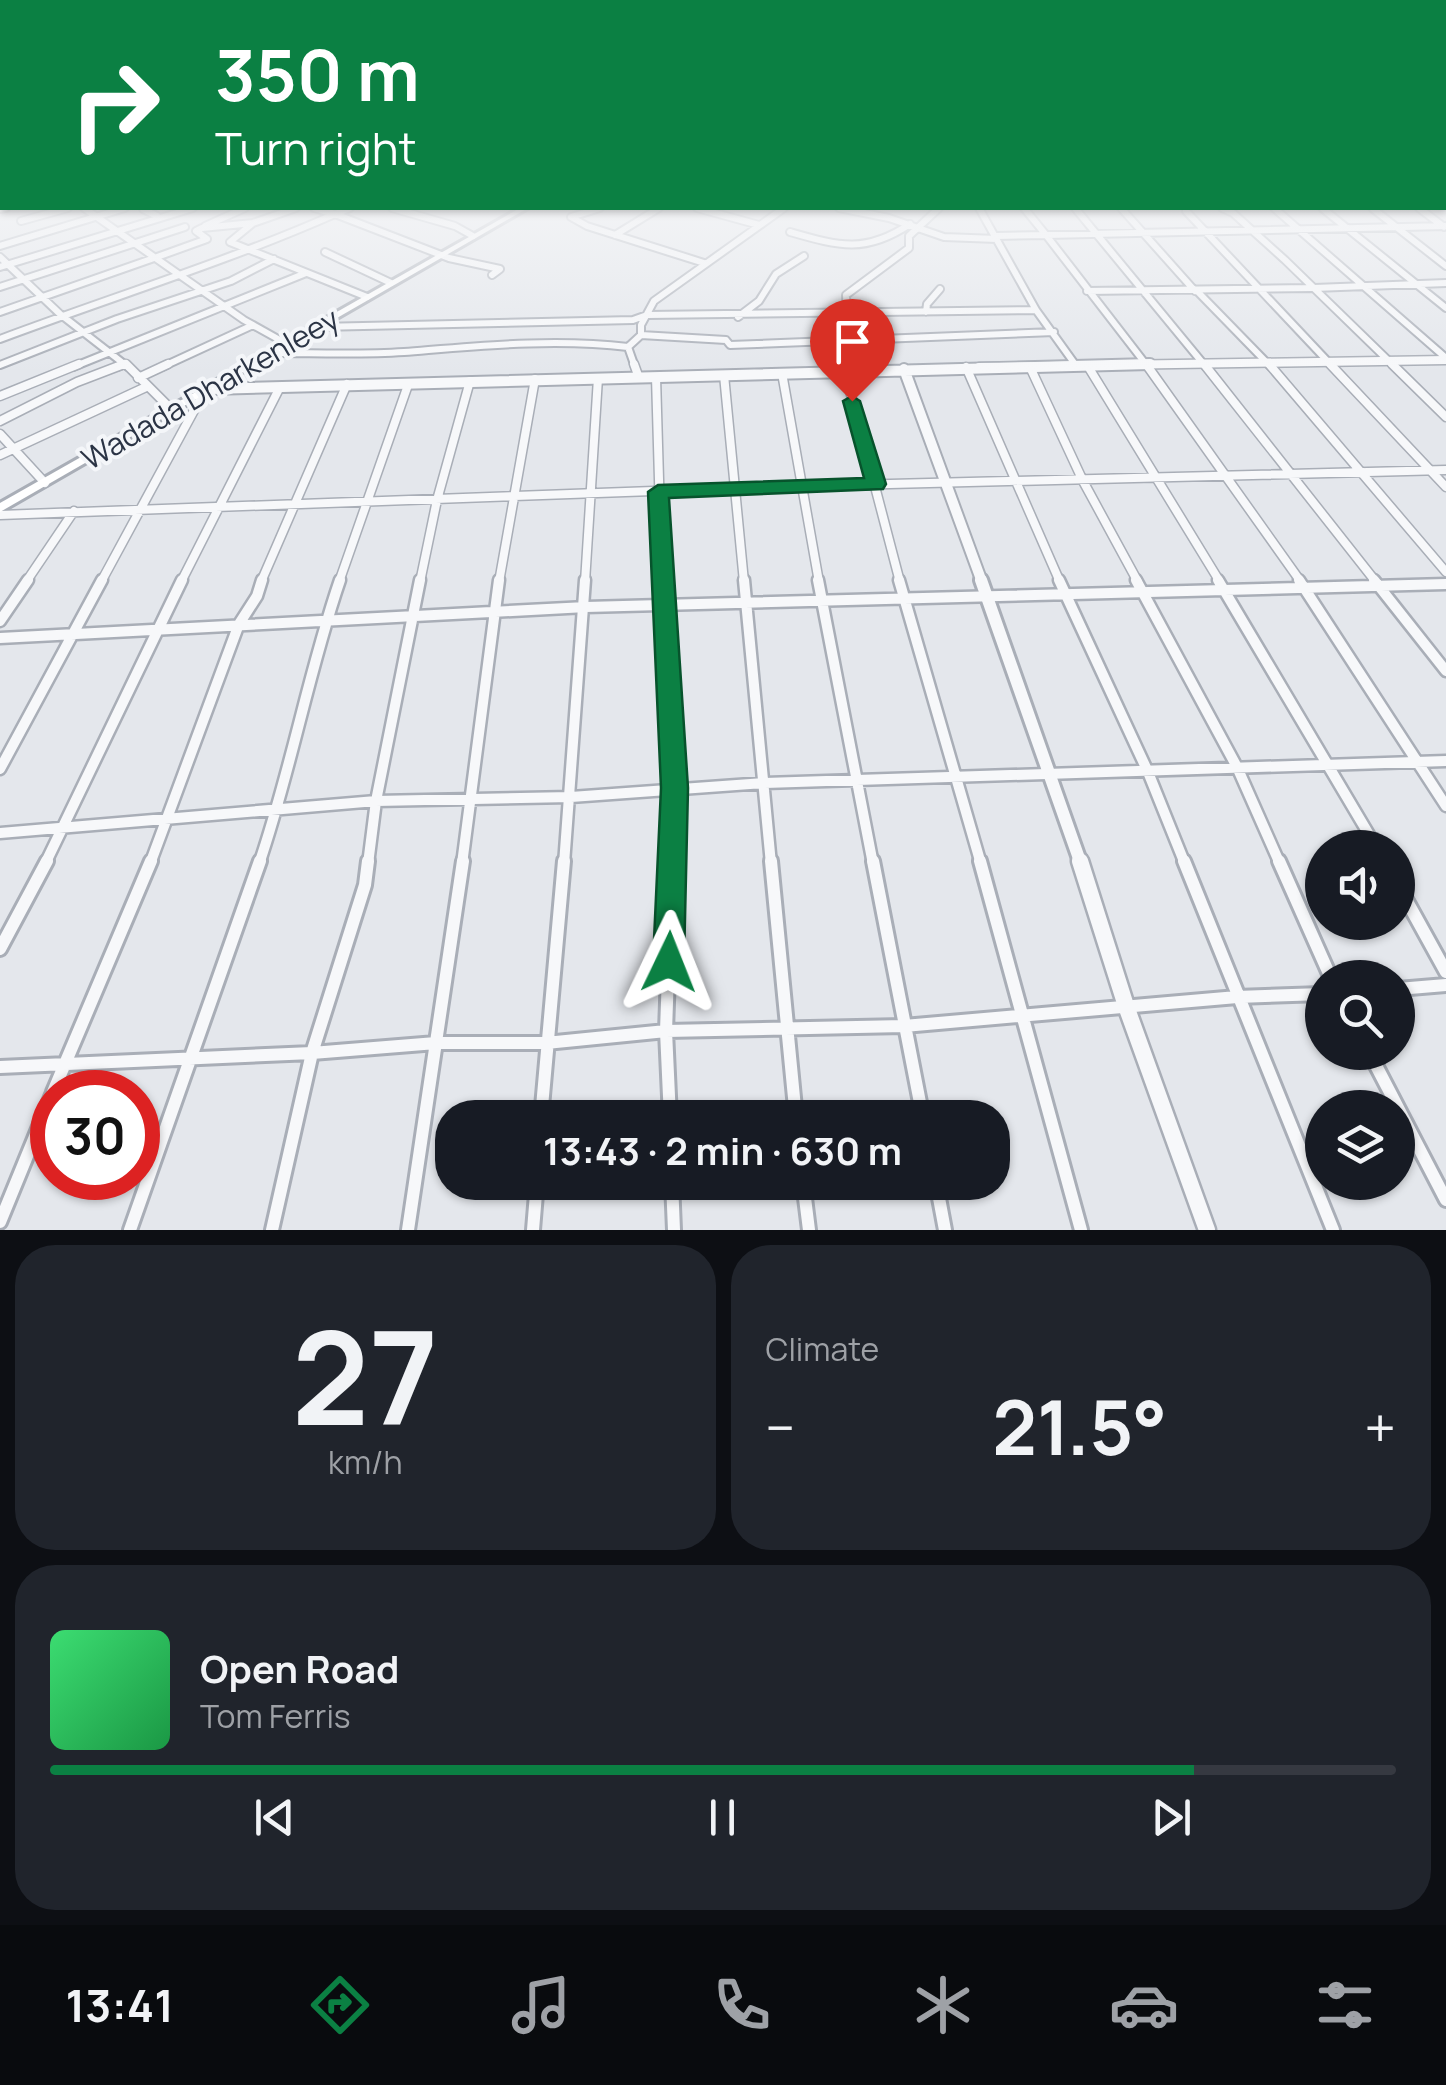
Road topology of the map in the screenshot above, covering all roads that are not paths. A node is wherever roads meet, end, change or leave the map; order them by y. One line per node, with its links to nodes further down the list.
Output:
1 (30, 257): 25 (street)
2 (94, 257): 29 (street)
3 (156, 257): 42 (street)
4 (157, 257): 27 (street)
5 (227, 257): 27 (street)
6 (269, 257): 23 (street)
7 (336, 257): 30 (street)
8 (435, 257): 30 (main road, Wadada Dharkenleey)
9 (457, 257): 28 (street)
10 (686, 257): 24 (street)
11 (712, 257): 24 (street)
12 (802, 257): 52 (street)
13 (890, 257): 49 (street)
14 (1007, 257): 46 (street)
15 (1062, 257): 39 (street)
16 (1114, 257): 41 (street)
17 (1165, 257): 40 (street)
18 (1229, 257): 35 (street)
19 (1281, 257): 36 (street)
20 (1332, 257): 33 (street)
21 (1383, 257): 32 (street)
22 (0, 258): 25 (street)
23 (274, 259): 26 (street); 38 (street)
24 (704, 263): 51 (street)
25 (4, 266): 29 (street)
26 (306, 272): 43 (street); 44 (street)
27 (179, 274): 38 (street); 50 (street)
28 (492, 275)
29 (23, 280): 34 (street); 42 (street)
30 (391, 283): 43 (main road, Wadada Dharkenleey)
31 (1446, 283): 32 (street)
32 (1418, 284): 33 (street); 45 (street)
33 (1365, 286): 36 (street); 63 (street)
34 (0, 287)
35 (1260, 288): 36 (street); 40 (street); 65 (street)
36 (1313, 288): 64 (street)
37 (940, 289): 48 (street)
38 (200, 290): 44 (street); 55 (street)
39 (1087, 291): 41 (street); 70 (street)
40 (1196, 291): 41 (street); 68 (street)
41 (1142, 292): 67 (street)
42 (40, 296): 47 (street); 50 (street)
43 (366, 297): 54 (main road, Wadada Dharkenleey)
44 (225, 306): 53 (street); 61 (street)
45 (1446, 308)
46 (1036, 310): 48 (street); 56 (street)
47 (0, 312)
48 (926, 312): 49 (street)
49 (846, 313): 52 (street)
50 (63, 315): 55 (street); 58 (street)
51 (646, 315): 52 (street); 54 (street); 57 (street)
52 (738, 317)
53 (254, 325): 59 (street); 80 (street)
54 (318, 327): 59 (main road, Wadada Dharkenleey)
55 (86, 331): 61 (street); 69 (street)
56 (1054, 332): 57 (street); 72 (street)
57 (641, 335): 60 (street)
58 (0, 339)
59 (287, 344): 62 (main road, Wadada Dharkenleey)
60 (628, 347): 62 (street); 82 (street)
61 (110, 350): 66 (street); 90 (street)
62 (272, 353): 89 (main road, Wadada Dharkenleey)
63 (1446, 359): 64 (street)
64 (1389, 361): 65 (street); 92 (street)
65 (1331, 362): 68 (street); 98 (street)
66 (124, 364): 80 (street); 93 (street)
67 (1204, 364): 68 (street); 70 (street); 100 (street)
68 (1269, 364): 99 (street)
69 (0, 365)
70 (1146, 366): 74 (street); 101 (street)
71 (1030, 367): 72 (street); 73 (street); 103 (street)
72 (1077, 367): 74 (street)
73 (966, 368): 75 (street); 105 (street)
74 (1089, 368): 102 (street)
75 (904, 369): 76 (street); 104 (street)
76 (845, 372): 77 (street); 107 (street)
77 (782, 374): 78 (street); 108 (street)
78 (724, 376): 79 (street); 110 (street)
79 (656, 377): 82 (street); 111 (street)
80 (138, 378): 87 (street)
81 (598, 378): 82 (street); 83 (street); 112 (street)
82 (639, 378)
83 (534, 380): 84 (street); 113 (street)
84 (470, 382): 86 (street); 114 (street)
85 (347, 384): 86 (street); 88 (street); 116 (street)
86 (408, 385): 115 (street)
87 (146, 387): 91 (street); 95 (street)
88 (280, 387): 89 (street); 117 (street)
89 (207, 390): 91 (main road, Wadada Dharkenleey); 118 (street)
90 (0, 396)
91 (173, 411): 106 (main road, Wadada Dharkenleey)
92 (1446, 417)
93 (0, 421)
94 (0, 434): 95 (street)
95 (12, 449): 96 (street); 106 (street)
96 (0, 455)
97 (1446, 470): 98 (street)
98 (1430, 471): 99 (street); 109 (street)
99 (1363, 474): 100 (street); 122 (street)
100 (1293, 475): 101 (street); 124 (street)
101 (1224, 478): 102 (street); 125 (street)
102 (1154, 479): 103 (street); 126 (street)
103 (1083, 480): 105 (street); 127 (street)
104 (943, 482): 105 (street); 107 (street); 129 (street)
105 (1014, 482): 128 (street)
106 (44, 483): 120 (main road, Wadada Dharkenleey)
107 (876, 484): 108 (street); 130 (street)
108 (804, 486): 110 (street); 131 (street)
109 (1446, 487)
110 (736, 488): 111 (street); 132 (street)
111 (658, 492): 112 (street); 133 (street)
112 (587, 494): 113 (street); 134 (street)
113 (516, 496): 114 (street); 135 (street)
114 (438, 500): 115 (street); 136 (street)
115 (365, 503): 116 (street); 137 (street)
116 (291, 506): 117 (street); 139 (street)
117 (218, 509): 118 (street); 140 (street)
118 (143, 510): 119 (street); 141 (street)
119 (74, 511): 120 (street); 138 (street)
120 (3, 512): 121 (street)
121 (0, 523)
122 (1446, 572)
123 (1446, 584): 124 (street)
124 (1379, 586): 125 (street); 143 (street)
125 (1304, 587): 126 (street); 144 (street)
126 (1223, 588): 127 (street); 146 (street)
127 (1143, 590): 128 (street); 147 (street)
128 (1065, 592): 129 (street); 150 (street)
129 (986, 594): 130 (street); 149 (street)
130 (904, 598): 131 (street); 151 (street)
131 (822, 601): 132 (street); 153 (street)
132 (744, 602): 133 (street); 152 (street)
133 (662, 604): 134 (street); 154 (street)
134 (586, 606): 135 (street); 156 (street)
135 (493, 614): 136 (street); 155 (street)
136 (412, 619): 137 (street); 157 (street)
137 (326, 620): 139 (street); 159 (street)
138 (0, 621)
139 (239, 624): 140 (street); 160 (street)
140 (156, 630): 141 (street); 161 (street)
141 (71, 634): 142 (street); 148 (street)
142 (0, 638)
143 (1446, 670)
144 (1416, 760): 145 (street); 146 (street); 158 (street)
145 (1446, 760)
146 (1331, 765): 147 (street); 162 (street)
147 (1237, 767): 150 (street); 166 (street)
148 (0, 770)
149 (1052, 772): 150 (street); 151 (street); 172 (street)
150 (1148, 772): 171 (street)
151 (954, 776): 153 (street); 173 (street)
152 (765, 782): 153 (street); 154 (street); 175 (street)
153 (860, 782): 174 (street)
154 (675, 788): 156 (street); 176 (street)
155 (472, 798): 156 (street); 157 (street); 177 (street)
156 (571, 798): 178 (street)
157 (376, 801): 159 (street); 179 (street)
158 (1446, 806)
159 (278, 809): 160 (street); 180 (street)
160 (170, 816): 161 (street); 181 (street)
161 (65, 827): 163 (street); 165 (street)
162 (1367, 830)
163 (0, 833)
164 (1415, 916): 167 (street)
165 (0, 949)
166 (1323, 960)
167 (1446, 972)
168 (1446, 985): 169 (street)
169 (1415, 988)
170 (1305, 995): 171 (street)
171 (1237, 997): 172 (street); 205 (street)
172 (1126, 1006): 173 (street); 204 (street)
173 (1024, 1014): 174 (street); 203 (street)
174 (904, 1026): 175 (street); 188 (street)
175 (786, 1029): 176 (street); 187 (street)
176 (666, 1031): 178 (street); 186 (street)
177 (436, 1043): 178 (street); 179 (street); 198 (street)
178 (546, 1043): 185 (street)
179 (312, 1054): 180 (street); 197 (street)
180 (187, 1060): 181 (street); 196 (street)
181 (64, 1065): 182 (street); 183 (street)
182 (0, 1067)
183 (62, 1070)
184 (1378, 1070): 194 (street)
185 (542, 1100)
186 (669, 1100)
187 (794, 1100)
188 (919, 1100)
189 (30, 1150): 195 (street)
190 (535, 1200): 199 (street)
191 (673, 1200): 200 (street)
192 (805, 1200): 201 (street)
193 (939, 1200): 202 (street)
194 (1446, 1200)
195 (0, 1222)
196 (130, 1230)
197 (272, 1230)
198 (408, 1230)
199 (534, 1230)
200 (674, 1230)
201 (808, 1230)
202 (945, 1230)
203 (1080, 1230)
204 (1206, 1230)
205 (1333, 1230)

